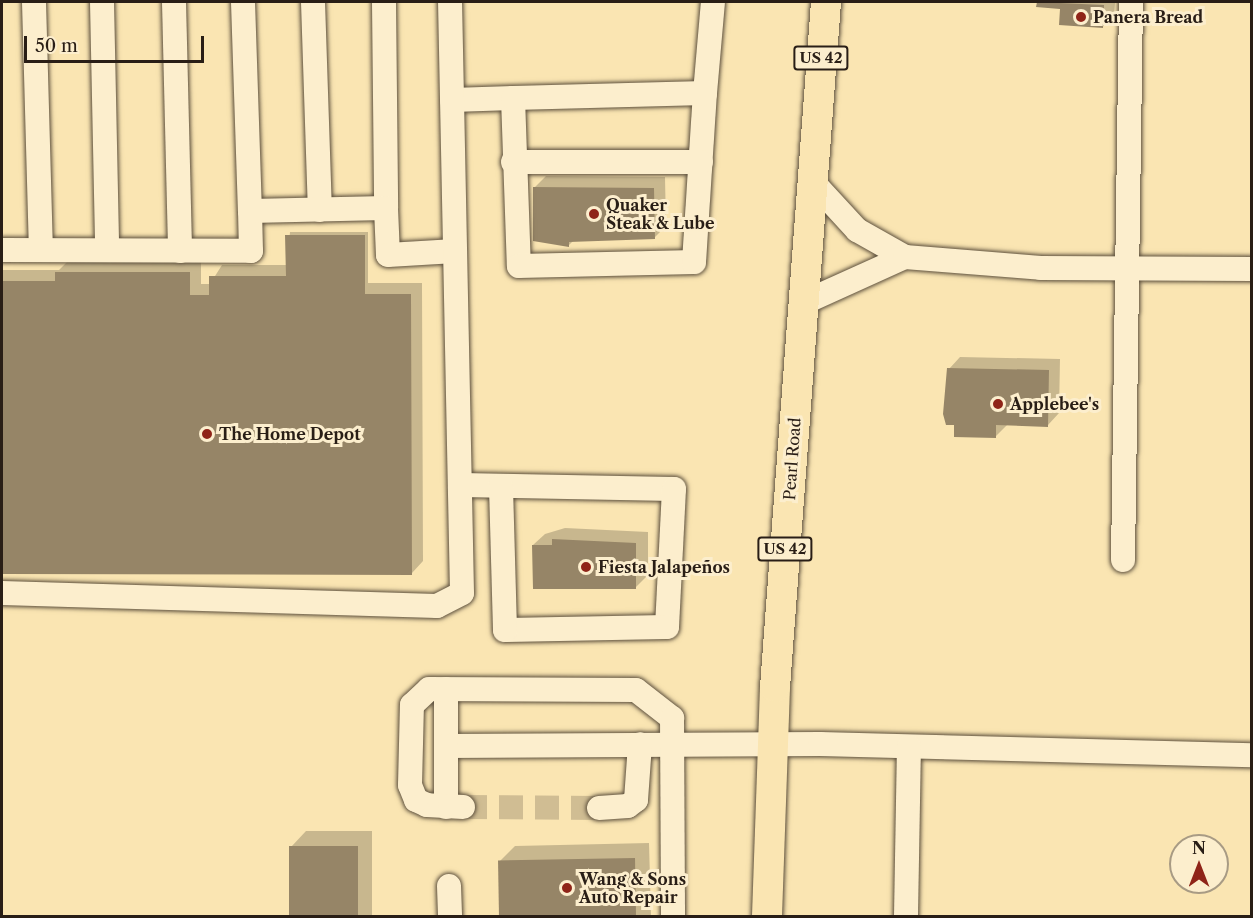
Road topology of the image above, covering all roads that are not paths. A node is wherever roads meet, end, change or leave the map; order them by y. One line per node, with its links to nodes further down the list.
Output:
1 (34, 2): 21 (lane)
2 (102, 2): 22 (lane)
3 (174, 2): 23 (lane)
4 (243, 2): 19 (lane)
5 (313, 2): 18 (lane)
6 (384, 2): 17 (lane)
7 (450, 2): 13 (lane)
8 (713, 2): 11 (lane)
9 (826, 2): 16 (main road, Pearl Road / US 42)
10 (1131, 2): 26 (lane)
11 (705, 93): 12 (lane); 15 (lane)
12 (513, 98): 13 (lane); 14 (lane)
13 (452, 100): 24 (lane)
14 (513, 162): 15 (lane); 15 (lane)
15 (700, 162)
16 (812, 181): 25 (lane); 28 (main road, Pearl Road / US 42)
17 (386, 208): 18 (lane); 24 (lane)
18 (320, 210): 19 (lane)
19 (250, 211): 23 (lane)
20 (2, 250): 21 (lane)
21 (41, 250): 22 (lane)
22 (108, 250): 23 (lane)
23 (180, 251)
24 (455, 251): 29 (lane)
25 (905, 257): 26 (lane); 28 (lane)
26 (1126, 267): 27 (lane); 31 (lane)
27 (1251, 269)
28 (803, 303): 36 (main road, Pearl Road / US 42)
29 (460, 485): 30 (lane); 32 (lane)
30 (501, 486): 30 (lane)
31 (1124, 560)
32 (2, 593)
33 (446, 689): 35 (lane); 37 (lane); 37 (lane)
34 (640, 744): 35 (lane); 37 (lane); 40 (lane)
35 (673, 744): 36 (lane); 43 (lane)
36 (773, 744): 38 (lane); 44 (main road, Pearl Road / US 42)
37 (446, 746)
38 (909, 747): 39 (lane); 45 (lane)
39 (1251, 754)
40 (599, 808)
41 (449, 886): 42 (lane)
42 (450, 916)
43 (673, 916)
44 (767, 916)
45 (906, 916)

